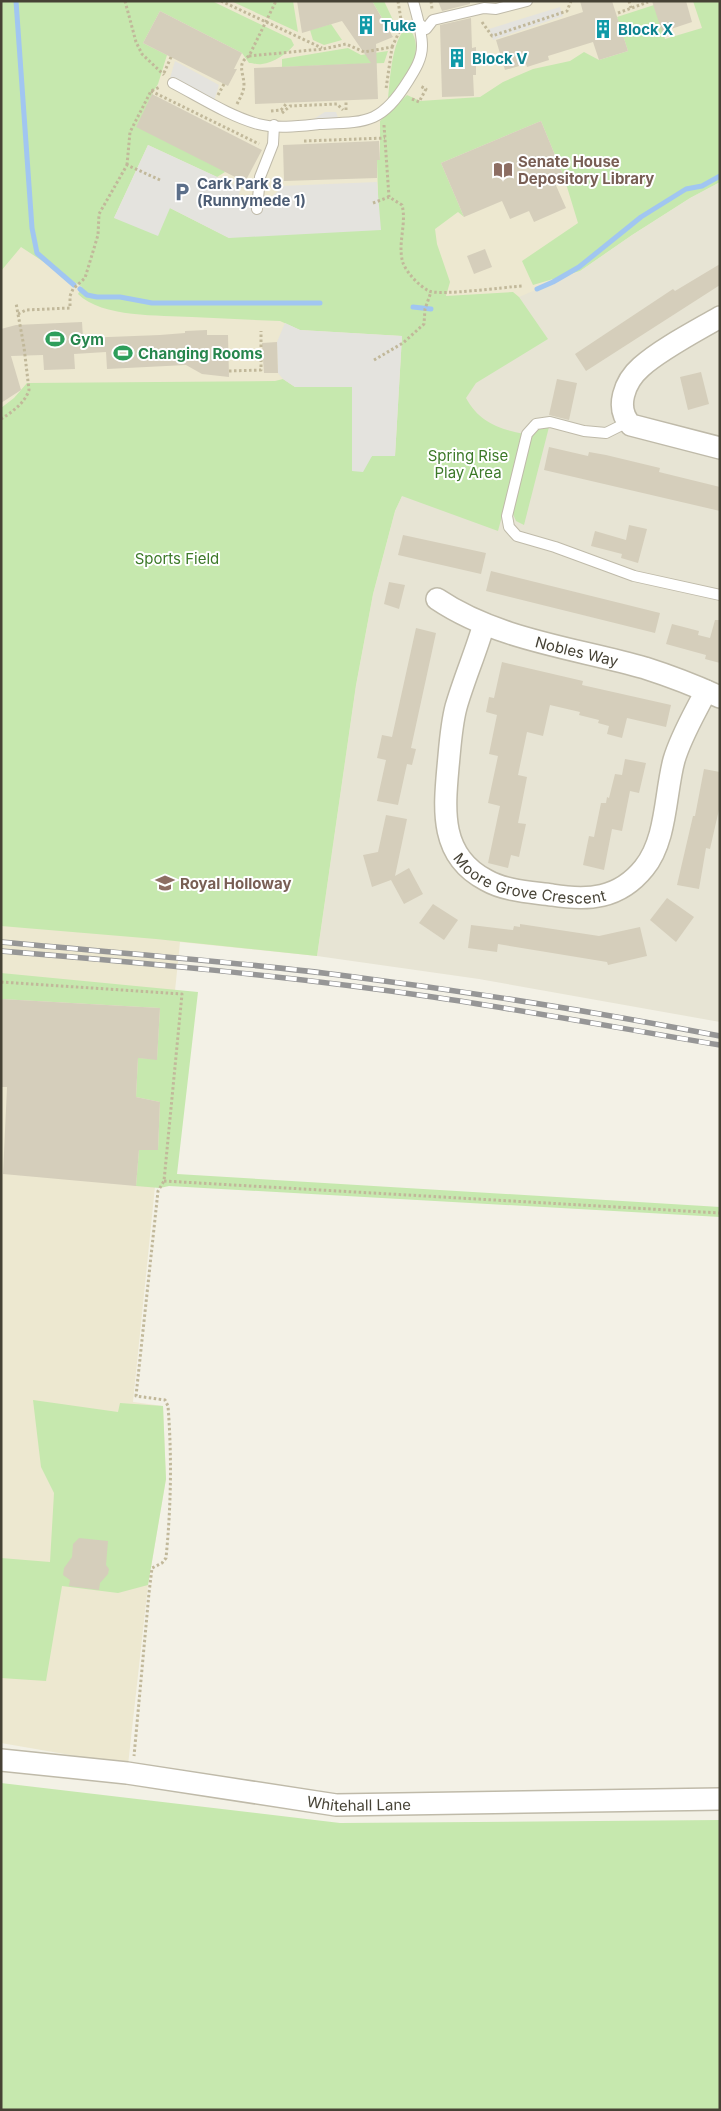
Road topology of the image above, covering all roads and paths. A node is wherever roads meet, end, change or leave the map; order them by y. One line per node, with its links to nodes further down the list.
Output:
1 (126, 1): 20 (path)
2 (221, 1): 14 (path)
3 (276, 1): 14 (path)
4 (398, 1): 15 (path)
5 (413, 1): 13 (lane)
6 (527, 1): 11 (lane)
7 (571, 1): 11 (path)
8 (629, 1): 10 (path)
9 (648, 2): 10 (path)
10 (631, 8): 12 (path)
11 (473, 11): 13 (lane)
12 (618, 12)
13 (418, 23): 15 (path); 32 (lane)
14 (265, 24): 17 (path); 18 (path)
15 (402, 26): 16 (path)
16 (392, 47): 17 (path); 24 (path)
17 (323, 48): 18 (path)
18 (249, 56): 29 (path)
19 (171, 57): 20 (path)
20 (164, 74): 21 (path)
21 (173, 83): 23 (path); 29 (lane)
22 (224, 84): 25 (path)
23 (150, 91): 37 (path); 38 (path)
24 (386, 92)
25 (224, 99)
26 (346, 101): 33 (path)
27 (230, 102): 29 (path)
28 (287, 103): 30 (path)
29 (236, 109): 35 (lane)
30 (272, 110)
31 (265, 112): 33 (path)
32 (384, 112): 34 (lane); 36 (path)
33 (346, 113): 34 (path)
34 (352, 122): 35 (lane)
35 (274, 126): 37 (lane)
36 (385, 138): 37 (path); 40 (path)
37 (272, 147): 42 (lane)
38 (127, 165): 39 (path); 46 (path)
39 (160, 180)
40 (389, 197): 41 (path); 44 (path)
41 (373, 203)
42 (257, 209)
43 (522, 286): 44 (path)
44 (431, 292): 49 (path)
45 (16, 304): 46 (path)
46 (18, 314): 52 (path)
47 (720, 317): 51 (street)
48 (261, 331): 50 (path)
49 (374, 360)
50 (229, 371)
51 (625, 415): 53 (street); 54 (lane)
52 (1, 419)
53 (720, 448)
54 (720, 595)
55 (437, 599): 56 (street, Nobles Way)
56 (484, 624): 57 (street, Nobles Way); 57 (street, Moore Grove Crescent)
57 (713, 694)
58 (1, 982): 59 (path)
59 (164, 1181): 60 (path); 62 (path)
60 (720, 1213)
61 (1, 1760): 62 (street, Whitehall Lane)
62 (132, 1774): 63 (street, Whitehall Lane)
63 (720, 1799)

